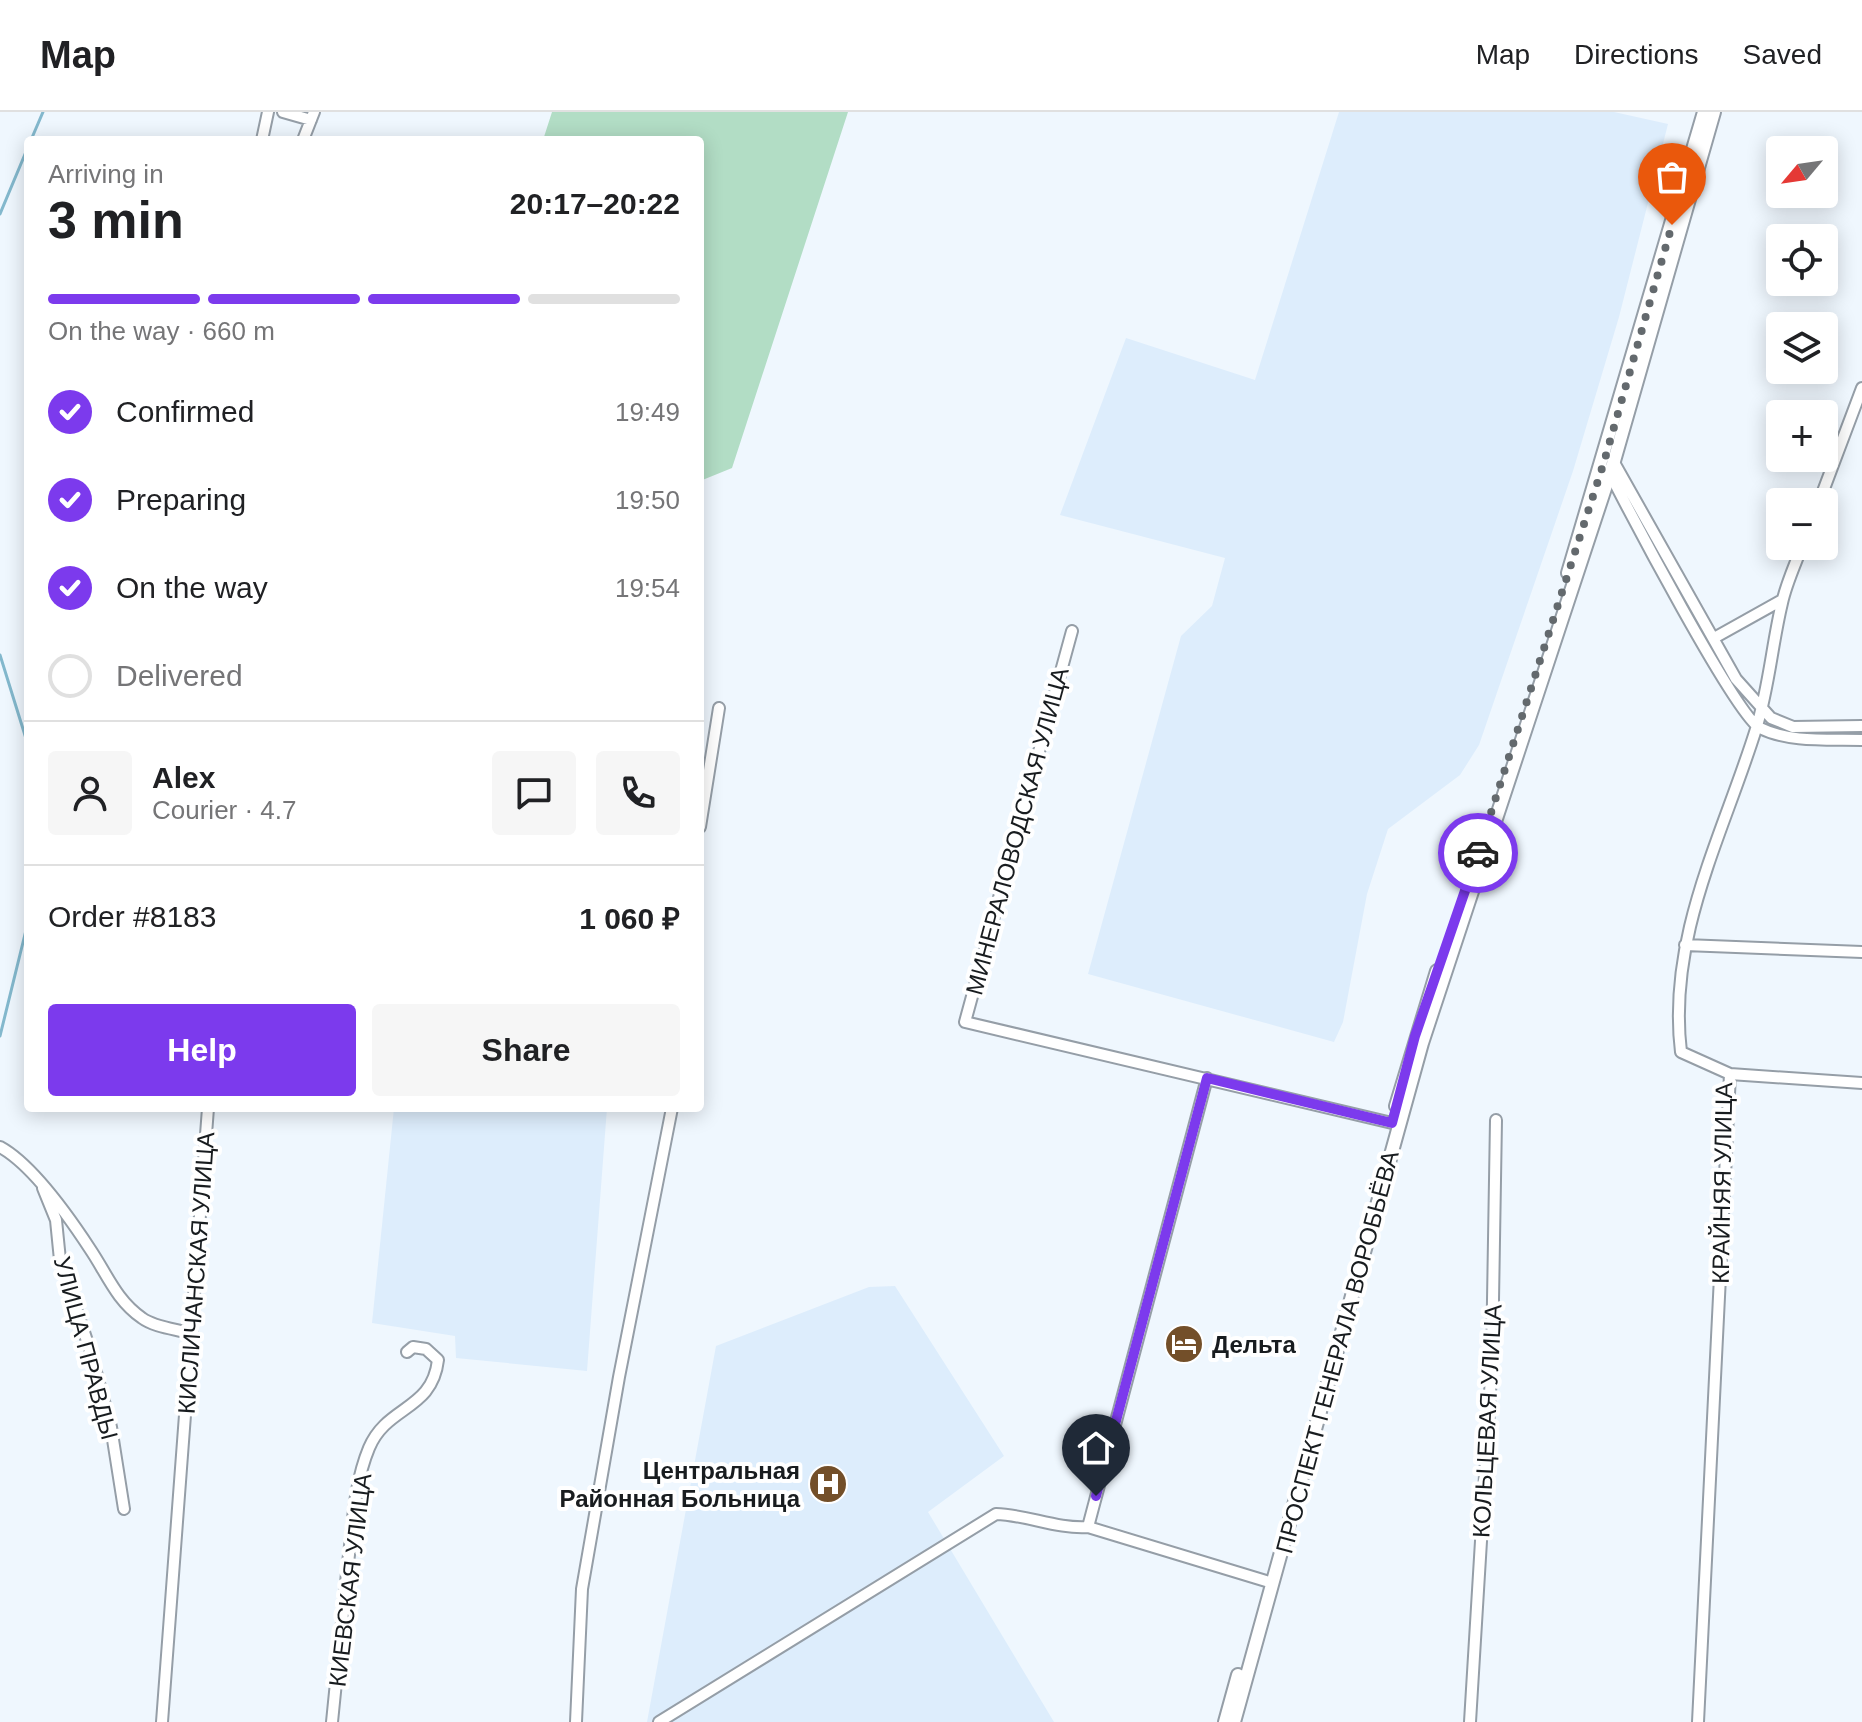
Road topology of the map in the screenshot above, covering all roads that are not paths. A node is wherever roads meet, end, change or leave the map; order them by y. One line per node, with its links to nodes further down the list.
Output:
1 (268, 112): 6 (street)
2 (283, 112): 5 (street)
3 (1704, 112): 9 (main road, ПРОСПЕКТ ГЕНЕРАЛА ВОРОБЬЁВА)
4 (1714, 112): 9 (main road, ПРОСПЕКТ ГЕНЕРАЛА ВОРОБЬЁВА)
5 (312, 116): 7 (street)
6 (263, 136)
7 (304, 136)
8 (1862, 388): 10 (street)
9 (1609, 462): 14 (street); 18 (street); 29 (main road, ПРОСПЕКТ ГЕНЕРАЛА ВОРОБЬЁВА); 42 (main road, ПРОСПЕКТ ГЕНЕРАЛА ВОРОБЬЁВА)
10 (1824, 488)
11 (1797, 560): 12 (street, КРАЙНЯЯ УЛИЦА)
12 (1782, 600): 14 (street); 15 (street, КРАЙНЯЯ УЛИЦА)
13 (1072, 631): 24 (street, МИНЕРАЛОВОДСКАЯ УЛИЦА)
14 (1714, 638): 15 (street)
15 (1761, 707): 17 (street); 18 (street, КРАЙНЯЯ УЛИЦА)
16 (719, 708): 20 (street)
17 (1862, 726)
18 (1757, 727): 19 (street); 21 (street, КРАЙНЯЯ УЛИЦА)
19 (1862, 740)
20 (704, 779)
21 (1685, 945): 22 (street); 23 (street, КРАЙНЯЯ УЛИЦА)
22 (1862, 952)
23 (1730, 1074): 25 (street); 44 (street, КРАЙНЯЯ УЛИЦА)
24 (1207, 1078): 29 (street, МИНЕРАЛОВОДСКАЯ УЛИЦА); 35 (street)
25 (1862, 1083)
26 (208, 1112): 32 (street, КИСЛИЧАНСКАЯ УЛИЦА)
27 (671, 1112): 39 (street)
28 (1496, 1120): 43 (street, КОЛЬЦЕВАЯ УЛИЦА)
29 (1392, 1123): 36 (main road, ПРОСПЕКТ ГЕНЕРАЛА ВОРОБЬЁВА)
30 (0, 1147): 31 (street, УЛИЦА ПРАВДЫ)
31 (43, 1188): 32 (street, УЛИЦА ПРАВДЫ); 34 (street, УЛИЦА ПРАВДЫ)
32 (189, 1333): 37 (street, КИСЛИЧАНСКАЯ УЛИЦА)
33 (407, 1352): 38 (street, КИЕВСКАЯ УЛИЦА)
34 (124, 1509)
35 (1088, 1527): 36 (street); 40 (street)
36 (1266, 1581): 41 (main road, ПРОСПЕКТ ГЕНЕРАЛА ВОРОБЬЁВА)
37 (162, 1722)
38 (332, 1722)
39 (576, 1722)
40 (659, 1722)
41 (1225, 1722)
42 (1234, 1722)
43 (1470, 1722)
44 (1698, 1722)

